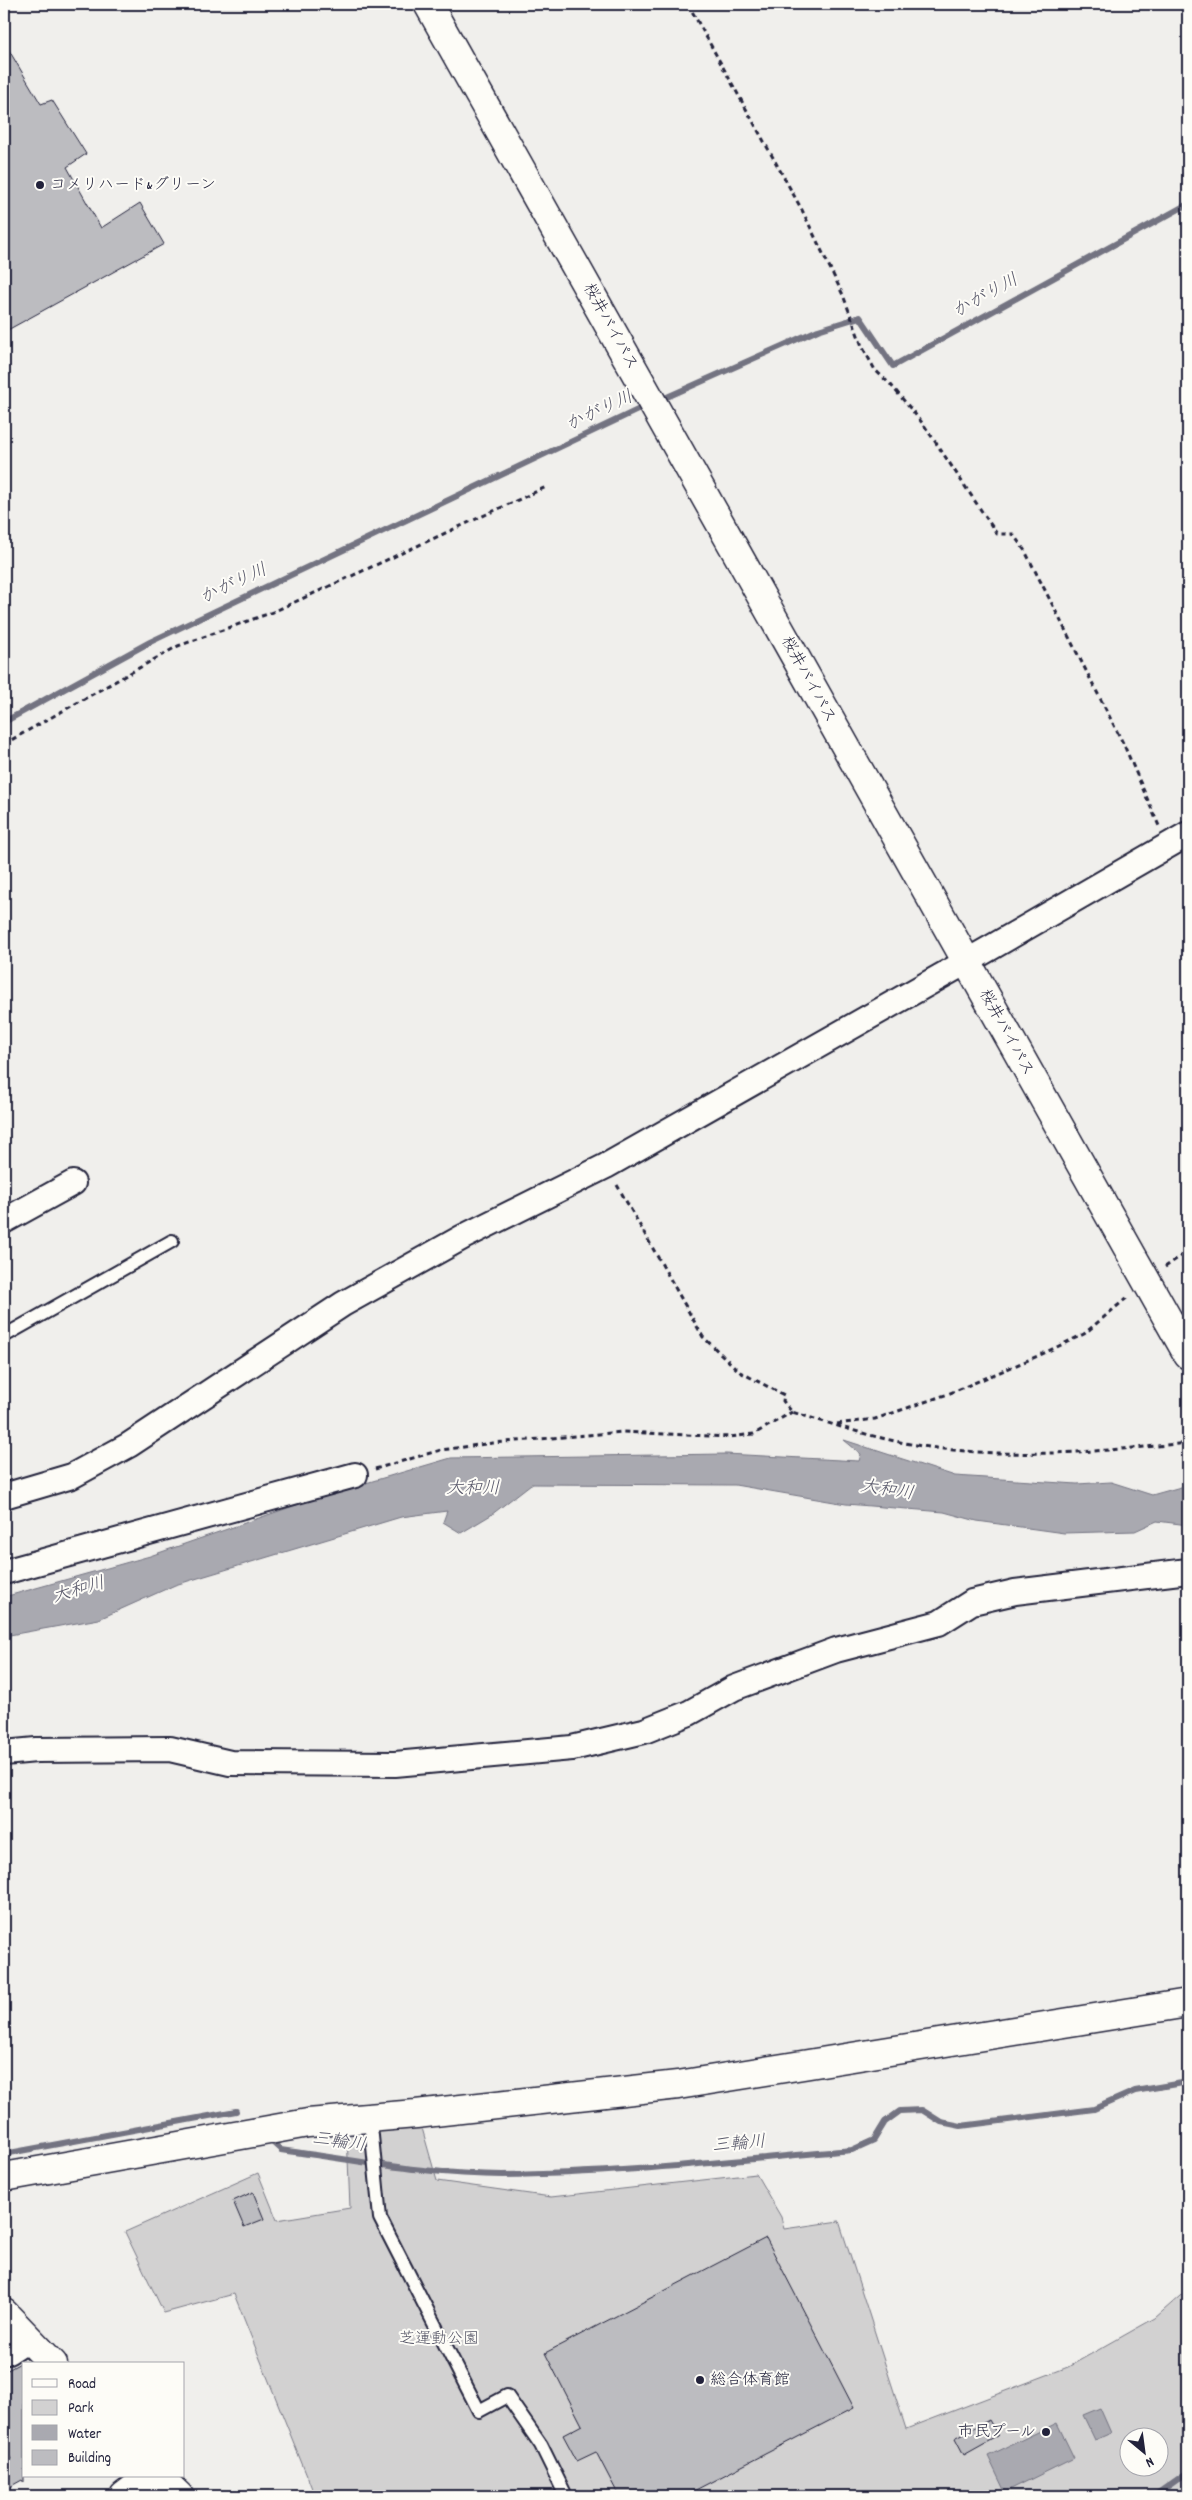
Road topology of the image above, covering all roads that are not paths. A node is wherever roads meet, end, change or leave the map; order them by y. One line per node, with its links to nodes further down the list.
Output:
1 (428, 4): 3 (main road, 桜井バイパス)
2 (1188, 834): 3 (street)
3 (966, 962): 8 (main road, 桜井バイパス); 10 (street)
4 (72, 1183): 5 (street)
5 (4, 1221)
6 (172, 1241): 7 (lane)
7 (4, 1336)
8 (1188, 1356)
9 (355, 1475): 12 (street)
10 (4, 1496)
11 (1188, 1571): 13 (street)
12 (4, 1572)
13 (4, 1753)
14 (1188, 2003): 15 (main road)
15 (370, 2127): 16 (main road); 25 (lane)
16 (4, 2177)
17 (4, 2313): 18 (main road)
18 (28, 2339): 19 (street); 20 (main road)
19 (4, 2352)
20 (51, 2362)
21 (147, 2478): 23 (main road)
22 (160, 2478): 24 (main road)
23 (124, 2496)
24 (179, 2496)
25 (566, 2496)

